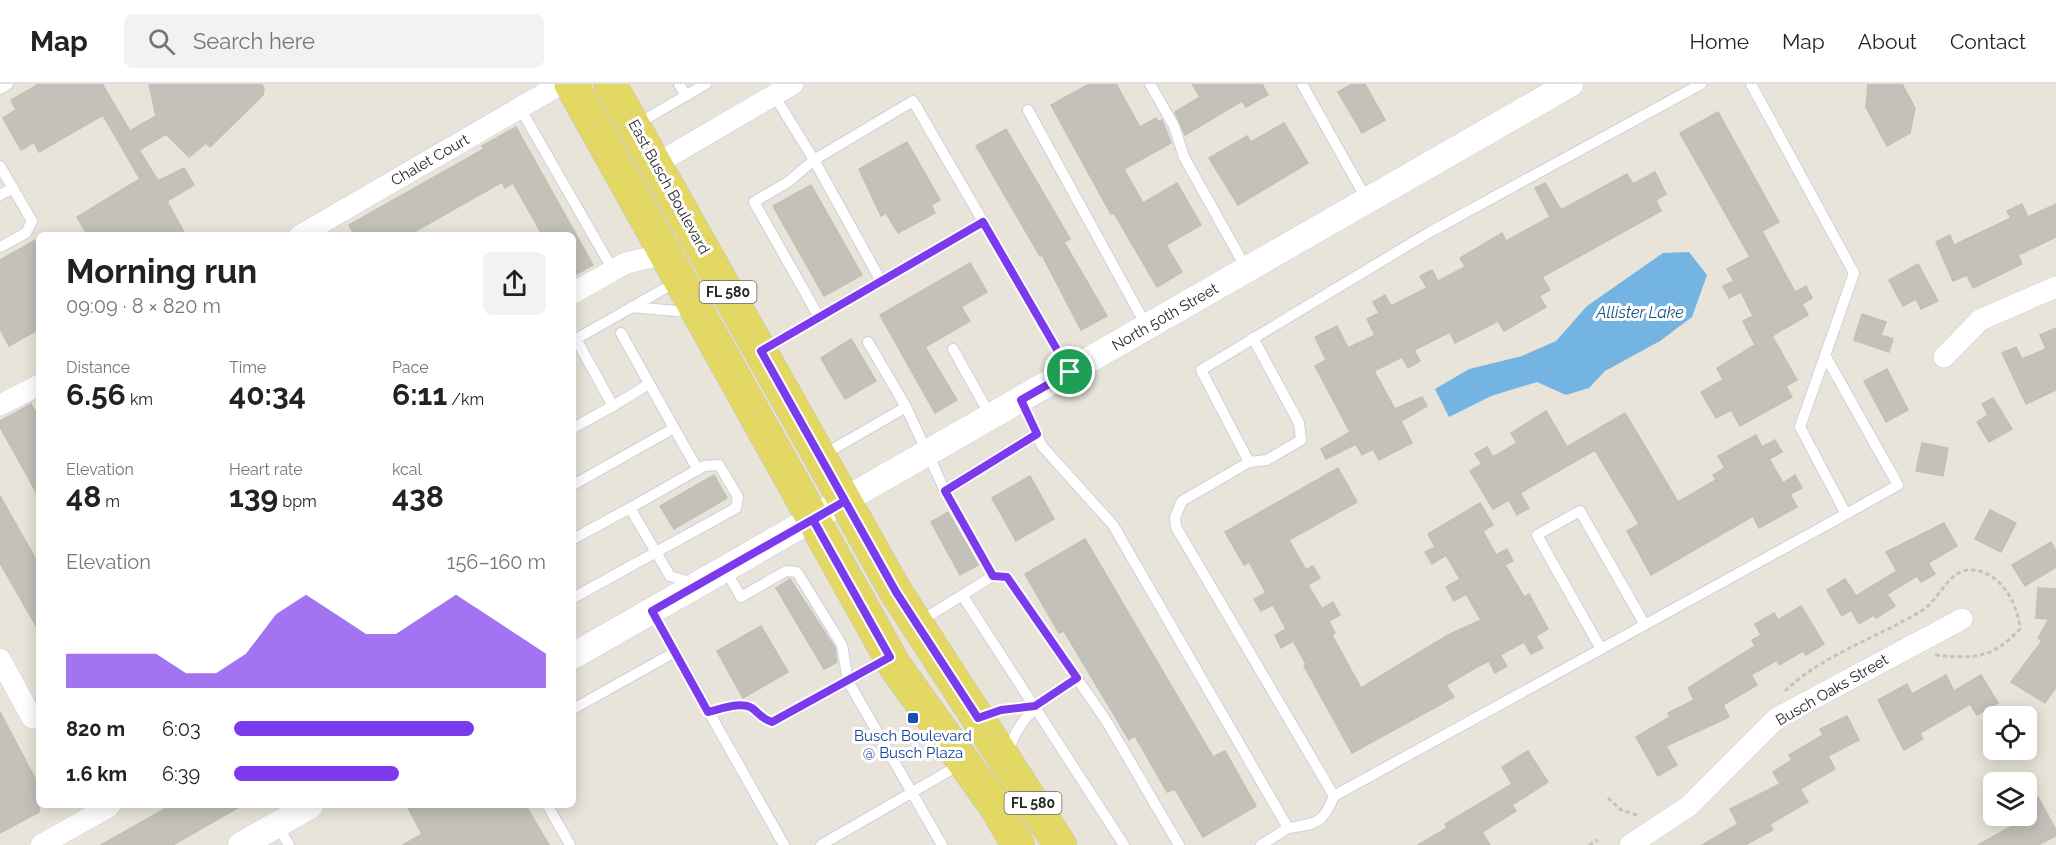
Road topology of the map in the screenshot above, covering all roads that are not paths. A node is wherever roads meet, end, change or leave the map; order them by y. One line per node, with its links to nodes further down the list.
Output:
1 (8, 84): 13 (lane)
2 (561, 84): 16 (street, Chalet Court)
3 (571, 84): 30 (main road, FL 580)
4 (610, 84): 18 (main road, East Busch Boulevard / FL 580)
5 (679, 84): 15 (lane)
6 (706, 84): 15 (lane)
7 (793, 84): 14 (street)
8 (1150, 84): 29 (lane)
9 (1302, 84): 24 (lane)
10 (1570, 84): 24 (street, North 50th Street)
11 (1701, 84): 39 (lane)
12 (1751, 84): 44 (lane)
13 (0, 89)
14 (774, 95): 19 (lane); 20 (street)
15 (686, 96): 18 (lane)
16 (520, 108): 26 (street, Chalet Court); 28 (lane)
17 (1028, 110): 36 (lane)
18 (634, 125): 20 (main road, East Busch Boulevard / FL 580)
19 (814, 160): 25 (lane); 31 (lane); 35 (lane)
20 (656, 164): 43 (main road, East Busch Boulevard / FL 580)
21 (0, 166): 22 (lane)
22 (12, 188): 23 (lane); 27 (lane)
23 (0, 195)
24 (1367, 201): 29 (street, North 50th Street)
25 (983, 222): 31 (lane); 46 (lane)
26 (306, 232)
27 (0, 248)
28 (613, 270): 30 (street); 33 (street)
29 (1247, 270): 36 (street, North 50th Street)
30 (679, 279): 34 (lane); 34 (lane); 66 (main road, FL 580)
31 (881, 281): 35 (lane)
32 (2056, 287): 45 (street)
33 (576, 290)
34 (630, 307): 38 (lane)
35 (819, 317): 43 (lane)
36 (1148, 327): 46 (street, North 50th Street)
37 (621, 333): 47 (lane)
38 (576, 338)
39 (1253, 339): 59 (lane); 59 (lane)
40 (576, 342): 51 (lane)
41 (868, 342): 52 (lane)
42 (953, 349): 53 (lane)
43 (761, 351): 58 (main road, East Busch Boulevard / FL 580)
44 (1825, 355): 65 (lane); 65 (lane)
45 (1944, 357)
46 (1070, 372): 49 (street, North 50th Street)
47 (649, 384): 51 (lane); 55 (lane)
48 (36, 387): 50 (street)
49 (1021, 400): 53 (street, North 50th Street); 56 (lane)
50 (0, 405)
51 (613, 406): 54 (lane)
52 (906, 407): 57 (lane); 58 (lane)
53 (991, 417): 57 (street, North 50th Street)
54 (576, 426)
55 (674, 428): 60 (lane); 61 (lane)
56 (1037, 434): 62 (lane); 98 (lane)
57 (928, 453): 62 (lane); 63 (street, North 50th Street)
58 (820, 457): 63 (main road, East Busch Boulevard / FL 580)
59 (1249, 462): 93 (lane)
60 (698, 470): 64 (lane); 68 (lane)
61 (576, 482)
62 (945, 491): 70 (lane)
63 (845, 501): 66 (street, North 50th Street); 76 (main road, East Busch Boulevard / FL 580)
64 (630, 508): 67 (lane); 68 (lane)
65 (1846, 514): 77 (lane)
66 (813, 520): 69 (street, North 50th Street); 81 (main road, FL 580)
67 (576, 537)
68 (657, 551): 71 (lane); 73 (lane)
69 (725, 569): 71 (street, North 50th Street); 84 (lane)
70 (993, 576): 72 (lane); 83 (lane)
71 (698, 585): 74 (street, North 50th Street)
72 (962, 595): 76 (lane); 85 (lane)
73 (576, 596)
74 (652, 611): 79 (lane); 80 (street, North 50th Street)
75 (1962, 619): 113 (street, Busch Oaks Street)
76 (916, 623): 89 (main road, East Busch Boulevard / FL 580)
77 (1645, 625): 78 (lane); 78 (lane)
78 (1601, 649): 93 (lane)
79 (675, 652): 86 (lane); 87 (lane)
80 (576, 654)
81 (890, 657): 84 (lane); 91 (main road, FL 580)
82 (0, 659): 88 (street)
83 (1077, 678): 85 (lane); 100 (lane)
84 (848, 681): 87 (lane); 92 (lane)
85 (1035, 706): 89 (lane); 90 (lane); 110 (lane)
86 (576, 707)
87 (708, 712): 104 (lane)
88 (36, 716)
89 (978, 718): 90 (main road, East Busch Boulevard / FL 580)
90 (1006, 761): 109 (main road, East Busch Boulevard / FL 580)
91 (964, 763): 92 (lane); 94 (main road, FL 580)
92 (913, 792): 105 (lane); 106 (lane)
93 (1334, 796): 98 (lane)
94 (996, 807): 107 (main road, FL 580); 108 (main road)
95 (106, 808): 101 (street)
96 (308, 808): 99 (street)
97 (549, 808): 103 (lane)
98 (1288, 828): 112 (lane)
99 (283, 835): 102 (street)
100 (1177, 842): 111 (lane)
101 (41, 845)
102 (241, 845)
103 (570, 845)
104 (784, 845)
105 (821, 845)
106 (942, 845)
107 (1018, 845)
108 (1037, 845)
109 (1060, 845)
110 (1124, 845)
111 (1165, 845)
112 (1261, 845)
113 (1630, 845)

